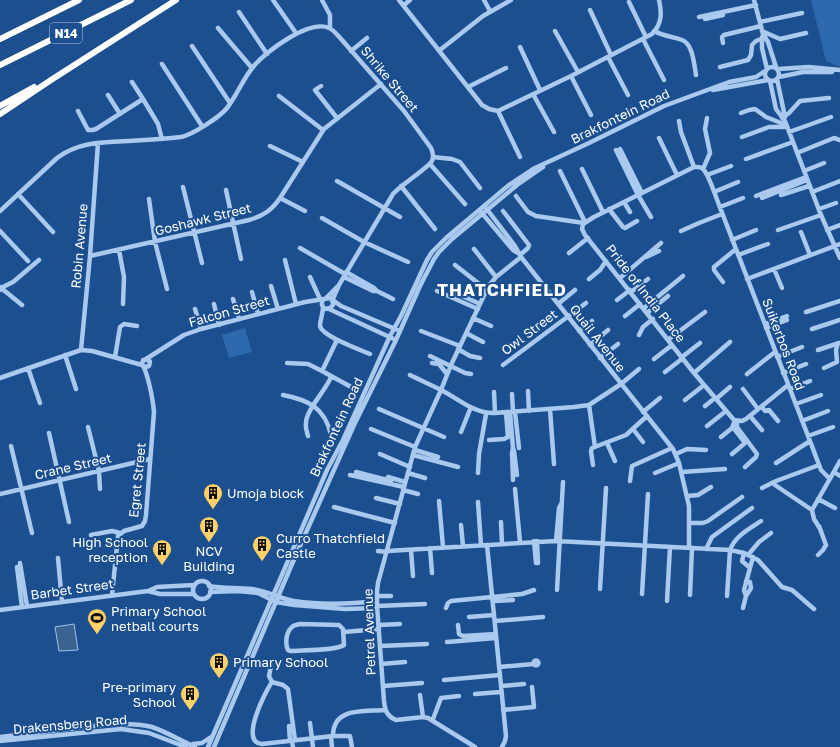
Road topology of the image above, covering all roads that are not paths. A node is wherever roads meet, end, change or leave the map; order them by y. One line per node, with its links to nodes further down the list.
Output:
1 (79, 0): 32 (highway, N14)
2 (131, 0): 43 (highway, N14)
3 (176, 0): 54 (highway)
4 (273, 0): 27 (street)
5 (322, 0): 24 (street)
6 (400, 0): 14 (street)
7 (410, 0): 14 (street)
8 (484, 0): 16 (street)
9 (511, 0): 16 (street)
10 (659, 0): 25 (street)
11 (760, 0): 13 (street)
12 (629, 2): 31 (street)
13 (755, 2): 18 (street); 22 (street)
14 (404, 5): 36 (street)
15 (590, 10): 41 (street)
16 (490, 11): 36 (street)
17 (239, 12): 40 (street)
18 (726, 12): 20 (street); 21 (street)
19 (802, 13): 22 (street)
20 (699, 17)
21 (705, 19)
22 (760, 24): 29 (street); 33 (street)
23 (218, 28): 45 (street)
24 (330, 28): 27 (street); 37 (street, Shrike Street)
25 (655, 30): 31 (street); 51 (street)
26 (555, 31): 50 (street)
27 (296, 33): 40 (street)
28 (806, 33): 29 (street)
29 (762, 35): 38 (street); 39 (street); 44 (street)
30 (367, 38): 37 (street)
31 (645, 38): 41 (street); 55 (street)
32 (0, 39)
33 (723, 43)
34 (192, 46): 69 (street)
35 (520, 46): 61 (street)
36 (440, 50): 60 (street)
37 (351, 51): 58 (street, Shrike Street)
38 (770, 51): 39 (street); 47 (street)
39 (763, 53): 48 (street)
40 (268, 54): 45 (street)
41 (609, 56): 50 (street); 65 (street)
42 (162, 64): 84 (street)
43 (0, 65)
44 (720, 67)
45 (252, 68): 69 (street)
46 (506, 68): 60 (street)
47 (777, 68): 48 (street); 49 (street); 53 (street)
48 (766, 70): 56 (street); 62 (street, Brakfontein Road)
49 (840, 70): 53 (street)
50 (578, 72): 52 (street)
51 (696, 75)
52 (571, 76): 61 (street); 78 (street)
53 (778, 78): 56 (street); 70 (street)
54 (51, 80): 71 (highway); 76 (highway)
55 (664, 80)
56 (769, 81): 62 (street, Brakfontein Road); 72 (street)
57 (132, 82): 68 (street)
58 (381, 84): 80 (street, Goshawk Street); 97 (street, Shrike Street)
59 (321, 86): 80 (street)
60 (468, 87): 73 (street)
61 (540, 90): 63 (street)
62 (706, 91): 103 (street, Brakfontein Road)
63 (533, 94): 73 (street); 86 (street)
64 (108, 95): 77 (street)
65 (628, 95)
66 (279, 96): 85 (street)
67 (829, 98): 83 (street)
68 (143, 99): 77 (street); 90 (street)
69 (230, 103): 84 (street)
70 (783, 104): 72 (street); 83 (street)
71 (0, 106)
72 (775, 106): 83 (street)
73 (498, 111): 98 (street)
74 (78, 112): 77 (street)
75 (740, 113): 83 (street)
76 (0, 114)
77 (120, 114)
78 (591, 115)
79 (831, 117): 83 (street)
80 (337, 118): 85 (street, Goshawk Street)
81 (707, 118): 109 (street)
82 (679, 121): 105 (street)
83 (785, 123): 87 (street); 92 (street)
84 (202, 126): 90 (street)
85 (323, 130): 100 (street, Goshawk Street)
86 (554, 132)
87 (742, 137)
88 (659, 138): 110 (street)
89 (710, 138): 109 (street)
90 (162, 139): 93 (street)
91 (840, 140): 96 (street)
92 (793, 142): 96 (street); 99 (street)
93 (98, 143): 122 (street); 182 (street, Robin Avenue)
94 (270, 146): 100 (street)
95 (618, 150): 123 (street)
96 (797, 153): 108 (street)
97 (433, 157): 102 (street); 118 (street)
98 (520, 157)
99 (746, 159)
100 (303, 162): 127 (street, Goshawk Street)
101 (824, 163): 108 (street)
102 (430, 164): 115 (street); 133 (street)
103 (545, 164): 135 (street, Brakfontein Road); 139 (street, Brakfontein Road)
104 (731, 166): 109 (street)
105 (694, 167): 109 (street); 110 (street)
106 (582, 169): 144 (street)
107 (560, 171): 152 (street)
108 (804, 171): 111 (street)
109 (705, 172): 120 (street, Suikerbos Road)
110 (677, 175): 123 (street)
111 (807, 179): 116 (street); 126 (street); 129 (street)
112 (337, 181): 136 (street)
113 (840, 181): 121 (street)
114 (738, 182): 120 (street)
115 (401, 186): 136 (street); 155 (street)
116 (809, 186): 121 (street); 124 (street)
117 (183, 187): 163 (street)
118 (480, 188)
119 (226, 190): 153 (street)
120 (714, 192): 140 (street, Suikerbos Road)
121 (812, 192): 146 (street)
122 (18, 194): 141 (street); 161 (street)
123 (640, 194): 131 (street); 149 (street)
124 (781, 195)
125 (516, 196): 152 (street)
126 (756, 196)
127 (280, 198): 142 (street); 153 (street, Goshawk Street)
128 (743, 198): 140 (street)
129 (762, 198)
130 (149, 199): 167 (street)
131 (624, 202): 138 (street); 145 (street)
132 (836, 202): 146 (street)
133 (465, 204)
134 (738, 204): 140 (street)
135 (484, 205): 137 (street, Brakfontein Road); 139 (street, Quail Avenue)
136 (384, 208): 148 (street); 168 (street)
137 (479, 209): 147 (street, Quail Avenue); 251 (street, Brakfontein Road)
138 (609, 209): 144 (street); 151 (street)
139 (488, 210): 147 (street, Brakfontein Road); 164 (street, Quail Avenue)
140 (721, 210): 160 (street); 166 (street, Suikerbos Road)
141 (0, 211)
142 (305, 211)
143 (503, 211): 179 (street)
144 (603, 212): 152 (street)
145 (630, 212)
146 (820, 212): 157 (street); 158 (street)
147 (483, 214): 164 (street, Quail Avenue); 255 (street, Brakfontein Road)
148 (400, 217)
149 (651, 217)
150 (322, 218): 168 (street)
151 (637, 221)
152 (584, 222): 165 (street, Pride of India Place)
153 (232, 224): 163 (street, Goshawk Street); 184 (street)
154 (840, 225): 158 (street)
155 (435, 229)
156 (756, 230): 166 (street)
157 (778, 230)
158 (827, 230): 173 (street)
159 (0, 231): 188 (street)
160 (681, 231)
161 (53, 232)
162 (801, 232): 181 (street)
163 (194, 233): 167 (street, Goshawk Street); 191 (street)
164 (504, 236): 179 (street, Quail Avenue)
165 (588, 238): 178 (street); 189 (street, Pride of India Place)
166 (732, 240): 175 (street, Suikerbos Road)
167 (155, 242): 176 (street, Goshawk Street); 209 (street)
168 (364, 242): 190 (street); 195 (street)
169 (661, 243): 185 (street)
170 (768, 244): 180 (street)
171 (840, 244): 173 (street)
172 (300, 248): 195 (street)
173 (837, 248): 181 (street); 183 (street)
174 (474, 249): 198 (street)
175 (736, 249): 180 (street, Suikerbos Road); 203 (street)
176 (119, 250): 182 (street, Goshawk Street); 226 (street)
177 (659, 251): 185 (street)
178 (569, 253)
179 (520, 255): 198 (street, Petrel Avenue); 229 (street, Quail Avenue)
180 (738, 255): 202 (street, Suikerbos Road)
181 (810, 255): 194 (street)
182 (90, 256): 273 (street, Robin Avenue)
183 (840, 258)
184 (241, 259)
185 (644, 259): 199 (street)
186 (39, 260): 207 (street)
187 (284, 260): 228 (street)
188 (28, 261)
189 (606, 261): 199 (street, Pride of India Place); 200 (street)
190 (408, 262)
191 (202, 263)
192 (455, 266): 210 (street)
193 (284, 267): 228 (street)
194 (774, 269): 202 (street); 208 (street)
195 (345, 274): 204 (street); 220 (street)
196 (683, 276): 235 (street)
197 (310, 277): 219 (street)
198 (496, 277): 210 (street, Petrel Avenue)
199 (620, 278): 213 (street, Pride of India Place)
200 (589, 279)
201 (648, 279): 213 (street)
202 (747, 279): 250 (street, Suikerbos Road)
203 (723, 282)
204 (339, 284): 219 (street); 223 (street)
205 (676, 285): 235 (street)
206 (271, 286): 234 (street)
207 (0, 288): 230 (street)
208 (782, 288)
209 (167, 289)
210 (487, 290): 231 (street, Petrel Avenue)
211 (575, 290): 229 (street)
212 (437, 291): 231 (street)
213 (630, 291): 222 (street); 235 (street, Pride of India Place)
214 (252, 292): 238 (street)
215 (446, 292): 231 (street)
216 (456, 293): 231 (street)
217 (668, 296): 235 (street)
218 (234, 299): 243 (street)
219 (323, 299): 221 (street, Falcon Street); 223 (street); 232 (street)
220 (393, 299)
221 (313, 300): 228 (street, Falcon Street); 232 (street)
222 (617, 300)
223 (332, 301): 232 (street); 251 (street)
224 (840, 301): 237 (street)
225 (586, 303): 239 (street, Owl Street)
226 (123, 304)
227 (214, 304): 247 (street)
228 (295, 304): 234 (street, Falcon Street)
229 (558, 304): 239 (street, Quail Avenue)
230 (22, 305)
231 (479, 306): 241 (street, Petrel Avenue)
232 (325, 308): 260 (street); 261 (street)
233 (195, 309): 252 (street)
234 (278, 309): 238 (street, Falcon Street)
235 (644, 309): 240 (street); 244 (street, Pride of India Place)
236 (705, 312): 263 (street)
237 (806, 312)
238 (258, 314): 243 (street, Falcon Street)
239 (568, 316): 257 (street, Quail Avenue); 287 (street, Owl Street)
240 (625, 316)
241 (473, 318): 249 (street); 258 (street, Petrel Avenue)
242 (787, 318): 250 (street)
243 (239, 319): 247 (street, Falcon Street)
244 (653, 319): 259 (street); 263 (street, Pride of India Place)
245 (840, 320): 254 (street)
246 (592, 321): 257 (street)
247 (219, 325): 252 (street, Falcon Street)
248 (137, 326): 279 (street)
249 (491, 326)
250 (766, 326): 276 (street, Suikerbos Road)
251 (394, 328): 255 (street); 260 (street, Brakfontein Road)
252 (201, 330): 284 (street, Falcon Street)
253 (608, 330): 269 (street)
254 (812, 330)
255 (400, 331): 262 (street, Brakfontein Road)
256 (421, 331): 271 (street)
257 (579, 331): 269 (street, Quail Avenue)
258 (466, 333): 264 (street); 271 (street, Petrel Avenue)
259 (639, 335)
260 (390, 336): 262 (street); 474 (street, Brakfontein Road)
261 (337, 340): 275 (street); 294 (street)
262 (396, 340): 477 (street, Brakfontein Road)
263 (669, 340): 270 (street, Pride of India Place)
264 (483, 342)
265 (700, 342): 282 (street)
266 (730, 342): 296 (street)
267 (839, 343): 274 (street); 291 (street)
268 (618, 344): 281 (street)
269 (590, 345): 281 (street, Quail Avenue)
270 (672, 345): 282 (street, Pride of India Place); 283 (street)
271 (459, 347): 280 (street); 289 (street, Petrel Avenue)
272 (802, 347): 276 (street)
273 (81, 350): 277 (street); 279 (street)
274 (818, 350)
275 (370, 354)
276 (776, 354): 297 (street, Suikerbos Road); 300 (street)
277 (65, 355): 290 (street); 310 (street)
278 (430, 356): 289 (street)
279 (115, 357): 284 (street, Falcon Street)
280 (480, 358)
281 (600, 358): 305 (street, Quail Avenue)
282 (683, 358): 293 (street); 295 (street); 296 (street, Pride of India Place)
283 (654, 359)
284 (146, 363): 372 (street, Egret Street)
285 (287, 363): 294 (street)
286 (432, 363): 298 (street)
287 (503, 364)
288 (806, 364): 297 (street)
289 (451, 365): 298 (street, Petrel Avenue); 299 (street)
290 (28, 368): 303 (street); 322 (street)
291 (824, 368)
292 (639, 369): 305 (street)
293 (671, 371)
294 (322, 372): 302 (street)
295 (665, 372)
296 (694, 373): 306 (street, Pride of India Place)
297 (783, 373): 307 (street, Suikerbos Road)
298 (447, 374): 311 (street, Petrel Avenue)
299 (471, 374)
300 (748, 374)
301 (410, 375): 311 (street)
302 (332, 377): 308 (street); 325 (street)
303 (0, 378)
304 (810, 381): 307 (street)
305 (621, 384): 323 (street); 338 (street, Quail Avenue)
306 (704, 385): 319 (street, Pride of India Place); 320 (street)
307 (789, 387): 321 (street); 324 (street, Suikerbos Road)
308 (353, 388)
309 (730, 388): 319 (street)
310 (76, 389)
311 (441, 390): 327 (street); 345 (street, Petrel Avenue)
312 (742, 390): 330 (street)
313 (528, 391): 332 (street)
314 (494, 392): 336 (street)
315 (512, 394): 335 (street)
316 (283, 395): 325 (street)
317 (821, 395): 324 (street)
318 (660, 398): 338 (street)
319 (715, 398): 326 (street); 333 (street, Pride of India Place)
320 (685, 400)
321 (767, 402): 330 (street); 331 (street)
322 (40, 403)
323 (589, 404): 329 (street); 361 (street)
324 (796, 404): 342 (street, Suikerbos Road)
325 (314, 405): 353 (street); 354 (street)
326 (705, 406)
327 (471, 407): 337 (street); 351 (street)
328 (379, 409): 345 (street)
329 (550, 409): 332 (street); 377 (street)
330 (759, 409): 331 (street); 339 (street)
331 (769, 410): 341 (street)
332 (529, 411): 335 (street)
333 (726, 411): 340 (street, Pride of India Place); 343 (street)
334 (828, 411): 342 (street)
335 (511, 412): 336 (street); 357 (street); 362 (street); 363 (street)
336 (496, 413): 337 (street)
337 (486, 414): 389 (street)
338 (645, 414): 349 (street); 364 (street, Quail Avenue)
339 (750, 416): 340 (street); 350 (street)
340 (736, 420): 348 (street); 348 (street)
341 (778, 421)
342 (802, 421): 356 (street, Suikerbos Road)
343 (707, 426)
344 (88, 427): 384 (street)
345 (424, 427): 355 (street); 365 (street, Petrel Avenue)
346 (833, 427): 356 (street)
347 (371, 428): 365 (street)
348 (736, 428): 369 (street); 382 (street)
349 (630, 429): 358 (street); 359 (street)
350 (762, 430)
351 (461, 432)
352 (49, 433): 397 (street)
353 (331, 435)
354 (308, 436)
355 (444, 437)
356 (809, 438): 373 (street); 379 (street, Suikerbos Road)
357 (489, 440)
358 (643, 442)
359 (607, 443): 361 (street); 375 (street)
360 (11, 446): 404 (street)
361 (595, 447): 378 (street)
362 (513, 448): 393 (street); 398 (street)
363 (519, 448)
364 (672, 448): 368 (street, Quail Avenue); 399 (street)
365 (415, 449): 370 (street, Petrel Avenue); 371 (street)
366 (706, 450): 368 (street)
367 (380, 454): 380 (street)
368 (676, 454): 376 (street, Quail Avenue)
369 (732, 454)
370 (413, 455): 380 (street, Petrel Avenue); 381 (street)
371 (438, 457)
372 (150, 459): 384 (street, Crane Street); 431 (street, Egret Street)
373 (777, 461)
374 (840, 461): 387 (street)
375 (615, 462)
376 (679, 463): 386 (street, Quail Avenue); 390 (street)
377 (554, 464)
378 (593, 465)
379 (819, 465): 396 (street, Suikerbos Road); 406 (street)
380 (410, 467): 388 (street, Petrel Avenue)
381 (458, 467)
382 (745, 467)
383 (725, 468): 386 (street)
384 (99, 471): 397 (street, Crane Street); 408 (street)
385 (356, 472): 402 (street)
386 (682, 472): 413 (street, Quail Avenue)
387 (834, 472): 394 (street); 396 (street)
388 (408, 473): 395 (street); 402 (street, Petrel Avenue)
389 (478, 473)
390 (655, 473)
391 (350, 475): 402 (street)
392 (378, 475): 402 (street)
393 (517, 475)
394 (840, 476)
395 (425, 478)
396 (830, 479): 416 (street)
397 (59, 480): 404 (street, Crane Street); 425 (street)
398 (513, 480)
399 (630, 481)
400 (562, 482): 435 (street)
401 (775, 485): 423 (street)
402 (404, 486): 410 (street); 419 (street, Petrel Avenue)
403 (711, 487): 413 (street)
404 (22, 488): 409 (street, Crane Street); 430 (street)
405 (606, 488): 437 (street)
406 (762, 488)
407 (515, 489): 436 (street)
408 (100, 490)
409 (0, 494)
410 (418, 494)
411 (648, 494): 441 (street)
412 (785, 494): 423 (street)
413 (688, 496): 428 (street, Quail Avenue)
414 (742, 497): 428 (street)
415 (376, 498): 419 (street)
416 (818, 499): 422 (street); 423 (street)
417 (439, 500): 444 (street)
418 (478, 502): 439 (street)
419 (400, 504): 427 (street, Petrel Avenue)
420 (334, 507): 427 (street)
421 (752, 508): 447 (street)
422 (835, 508)
423 (812, 510): 454 (street)
424 (761, 521): 449 (street)
425 (69, 522)
426 (501, 522): 438 (street)
427 (395, 523): 451 (street, Petrel Avenue)
428 (689, 524): 445 (street, Quail Avenue)
429 (461, 525): 442 (street)
430 (32, 533)
431 (120, 533): 433 (street); 472 (street, Egret Street)
432 (771, 533): 453 (street)
433 (92, 535)
434 (536, 541): 435 (street); 436 (street); 452 (street)
435 (558, 541): 437 (street); 468 (street)
436 (520, 542): 438 (street)
437 (603, 543): 441 (street); 465 (street)
438 (502, 544): 440 (street)
439 (481, 545): 440 (street); 442 (street)
440 (487, 545): 478 (street)
441 (645, 545): 443 (street); 471 (street)
442 (463, 546): 444 (street)
443 (670, 546): 445 (street); 481 (street)
444 (443, 547): 446 (street)
445 (690, 547): 447 (street); 473 (street, Quail Avenue)
446 (430, 548): 448 (street); 459 (street)
447 (706, 549): 449 (street)
448 (411, 550): 451 (street); 460 (street)
449 (730, 550): 453 (street); 476 (street)
450 (378, 551): 451 (street)
451 (387, 552): 462 (street, Petrel Avenue)
452 (536, 552)
453 (746, 554): 455 (street); 458 (street)
454 (818, 555)
455 (753, 557): 458 (street); 490 (street)
456 (58, 558): 482 (street)
457 (18, 565): 486 (street)
458 (750, 567): 488 (street)
459 (432, 573)
460 (413, 576)
461 (373, 580): 462 (street)
462 (378, 583): 484 (street, Petrel Avenue)
463 (194, 585): 464 (street); 466 (street, Barbet Street); 470 (street)
464 (209, 586): 469 (street); 474 (street)
465 (600, 589)
466 (148, 590): 470 (street, Barbet Street); 472 (street, Barbet Street)
467 (534, 590): 478 (street)
468 (557, 590)
469 (210, 592): 470 (street); 474 (street)
470 (194, 594)
471 (642, 594)
472 (112, 595): 482 (street, Barbet Street)
473 (690, 595)
474 (272, 596): 477 (street); 527 (street, Brakfontein Road)
475 (391, 596): 484 (street)
476 (727, 596)
477 (278, 599): 483 (street); 489 (street); 536 (street, Brakfontein Road)
478 (493, 599): 479 (street); 487 (street); 492 (street)
479 (513, 600)
480 (419, 601): 484 (street)
481 (667, 601)
482 (62, 602): 486 (street, Barbet Street)
483 (348, 603): 484 (street); 489 (street)
484 (377, 603): 485 (street); 489 (street); 498 (street, Petrel Avenue)
485 (425, 604)
486 (25, 607): 491 (street, Barbet Street)
487 (446, 608)
488 (743, 608)
489 (348, 609)
490 (814, 609)
491 (0, 610)
492 (494, 615): 493 (street); 495 (street)
493 (470, 617)
494 (543, 617): 495 (street)
495 (495, 621): 500 (street)
496 (400, 624): 498 (street)
497 (458, 625): 500 (street)
498 (379, 627): 499 (street); 503 (street, Petrel Avenue)
499 (344, 632): 499 (street)
500 (496, 636): 502 (street); 508 (street)
501 (424, 642): 503 (street)
502 (447, 642)
503 (380, 645): 506 (street, Petrel Avenue)
504 (405, 662): 506 (street)
505 (534, 663): 508 (street)
506 (381, 664): 515 (street, Petrel Avenue)
507 (271, 666): 511 (street)
508 (499, 666): 509 (street)
509 (500, 675): 510 (street); 517 (street)
510 (444, 680)
511 (272, 682): 532 (street); 532 (street)
512 (406, 682): 515 (street)
513 (422, 682): 515 (street)
514 (524, 684): 517 (street)
515 (383, 685): 521 (street, Petrel Avenue)
516 (532, 687): 522 (street)
517 (501, 689): 518 (street); 522 (street)
518 (475, 694)
519 (420, 695): 523 (street)
520 (459, 696): 524 (street)
521 (384, 710): 523 (street); 528 (street)
522 (503, 710): 542 (street)
523 (423, 717): 524 (street)
524 (433, 720): 541 (street)
525 (310, 723): 530 (street)
526 (289, 726): 532 (street)
527 (217, 728): 533 (street); 535 (street, Brakfontein Road)
528 (332, 736): 530 (street); 539 (street); 540 (street)
529 (0, 737): 533 (street, Drakensberg Road)
530 (312, 738): 532 (street); 538 (street)
531 (0, 741): 533 (street, Drakensberg Road)
532 (292, 741): 537 (street)
533 (186, 745): 534 (street, Drakensberg Road)
534 (195, 747)
535 (208, 747)
536 (214, 747)
537 (293, 747)
538 (313, 747)
539 (332, 747)
540 (352, 747)
541 (474, 747)
542 (502, 747)

